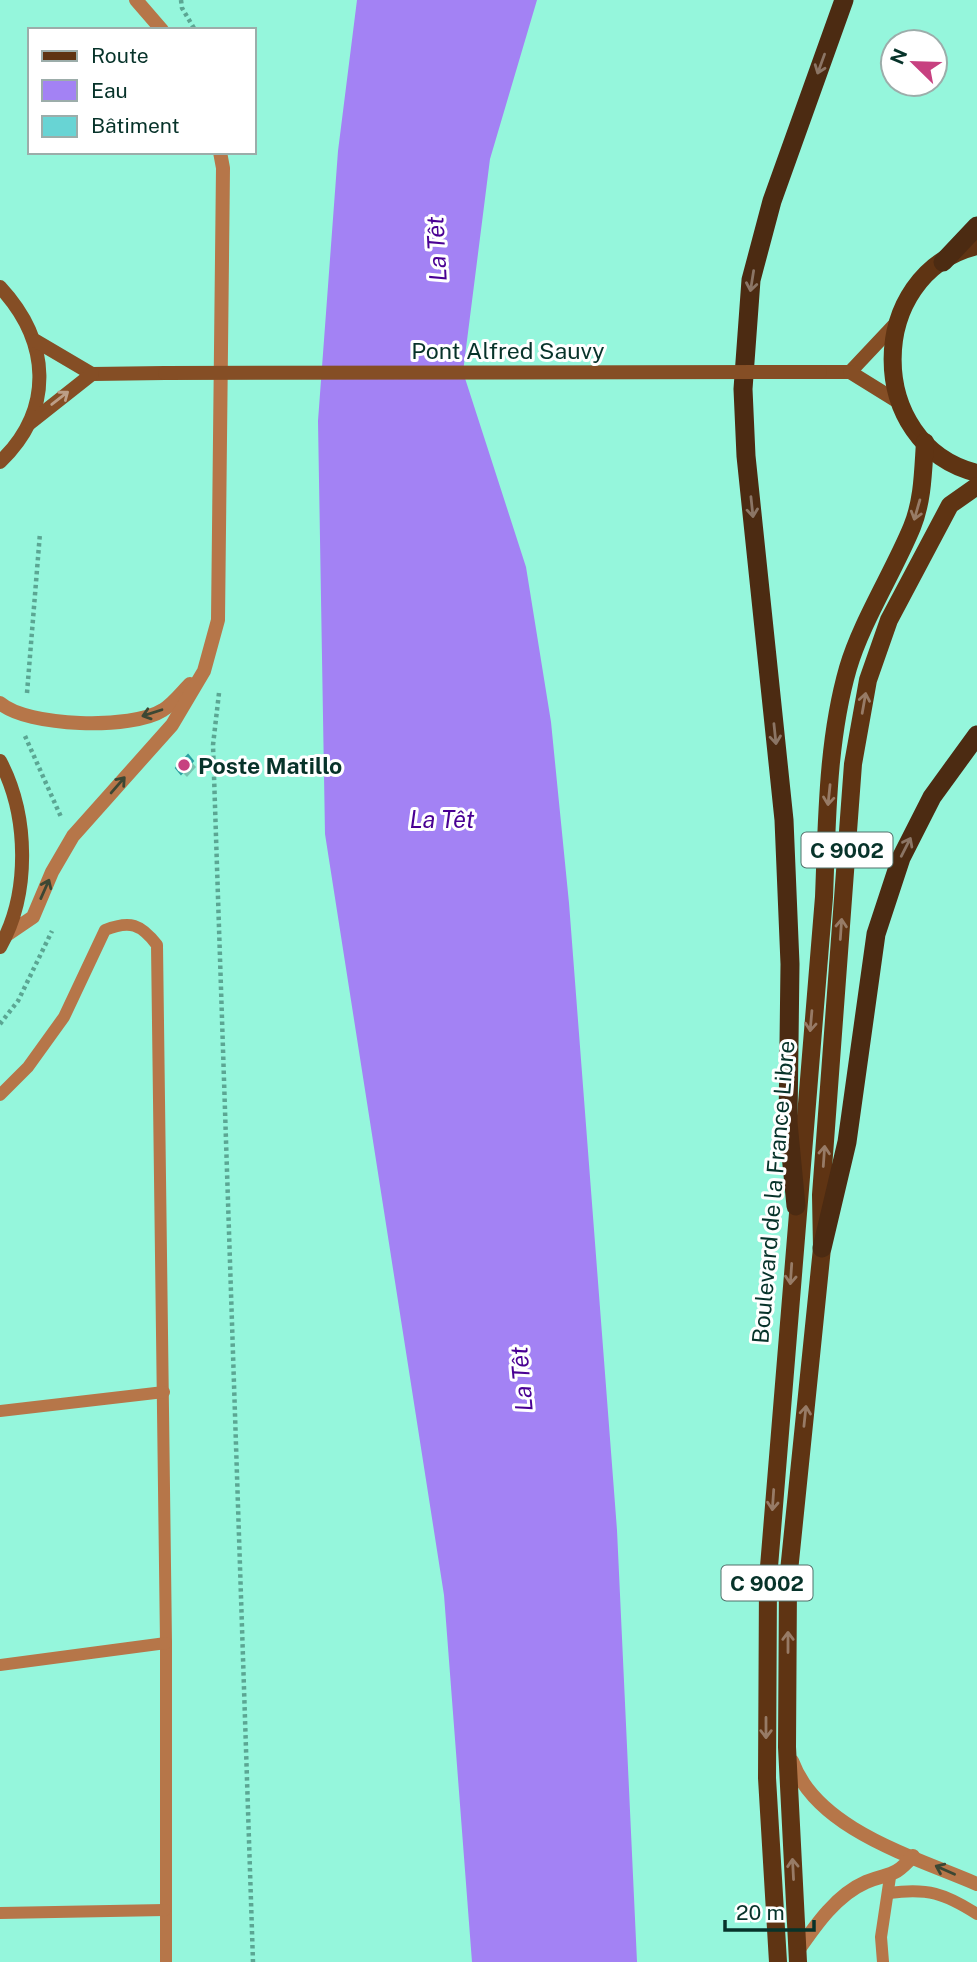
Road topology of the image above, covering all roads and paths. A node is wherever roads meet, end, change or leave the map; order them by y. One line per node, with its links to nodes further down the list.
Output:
1 (136, 0): 4 (street)
2 (181, 0): 5 (path)
3 (844, 0): 34 (highway, one-way to 34)
4 (160, 28)
5 (194, 28)
6 (220, 154): 22 (street)
7 (977, 226): 9 (highway)
8 (977, 246): 9 (main road)
9 (943, 262): 11 (main road)
10 (0, 287): 12 (main road)
11 (898, 321): 13 (main road); 15 (main road)
12 (36, 341): 14 (main road); 16 (main road)
13 (850, 372): 14 (main road, Pont Alfred Sauvy, bridge); 15 (main road)
14 (92, 374): 16 (main road, one-way to 14)
15 (900, 403): 17 (main road)
16 (29, 423): 18 (main road)
17 (925, 442): 19 (main road); 34 (main road, Boulevard de la France Libre / C 9002, one-way to 34)
18 (0, 462)
19 (977, 472)
20 (977, 486): 35 (main road, Boulevard de la France Libre / C 9002, one-way to 20)
21 (40, 533): 25 (path)
22 (204, 671): 25 (street, one-way to 25); 28 (street, one-way to 22)
23 (0, 703): 25 (street)
24 (209, 707): 50 (path)
25 (25, 717): 28 (path)
26 (977, 735): 35 (highway, one-way to 26)
27 (0, 761): 30 (main road)
28 (73, 836): 30 (street, one-way to 28)
29 (55, 922): 32 (path)
30 (8, 934): 31 (main road)
31 (0, 947)
32 (0, 1024)
33 (0, 1095): 36 (lane)
34 (796, 1206): 51 (main road, Boulevard de la France Libre / C 9002, one-way to 51)
35 (822, 1248): 40 (main road, Boulevard de la France Libre / C 9002, one-way to 35)
36 (164, 1392): 37 (lane); 38 (lane)
37 (0, 1411)
38 (166, 1643): 39 (lane); 45 (lane)
39 (0, 1665)
40 (787, 1747): 41 (street); 48 (main road, Boulevard de la France Libre / C 9002, one-way to 40)
41 (913, 1856): 42 (street); 43 (street, one-way to 41)
42 (890, 1877): 44 (lane); 48 (street)
43 (977, 1884)
44 (889, 1893): 47 (lane); 52 (lane)
45 (165, 1910): 46 (lane); 49 (lane)
46 (0, 1913)
47 (977, 1914)
48 (797, 1957)
49 (166, 1962)
50 (253, 1962)
51 (778, 1962)
52 (883, 1962)

